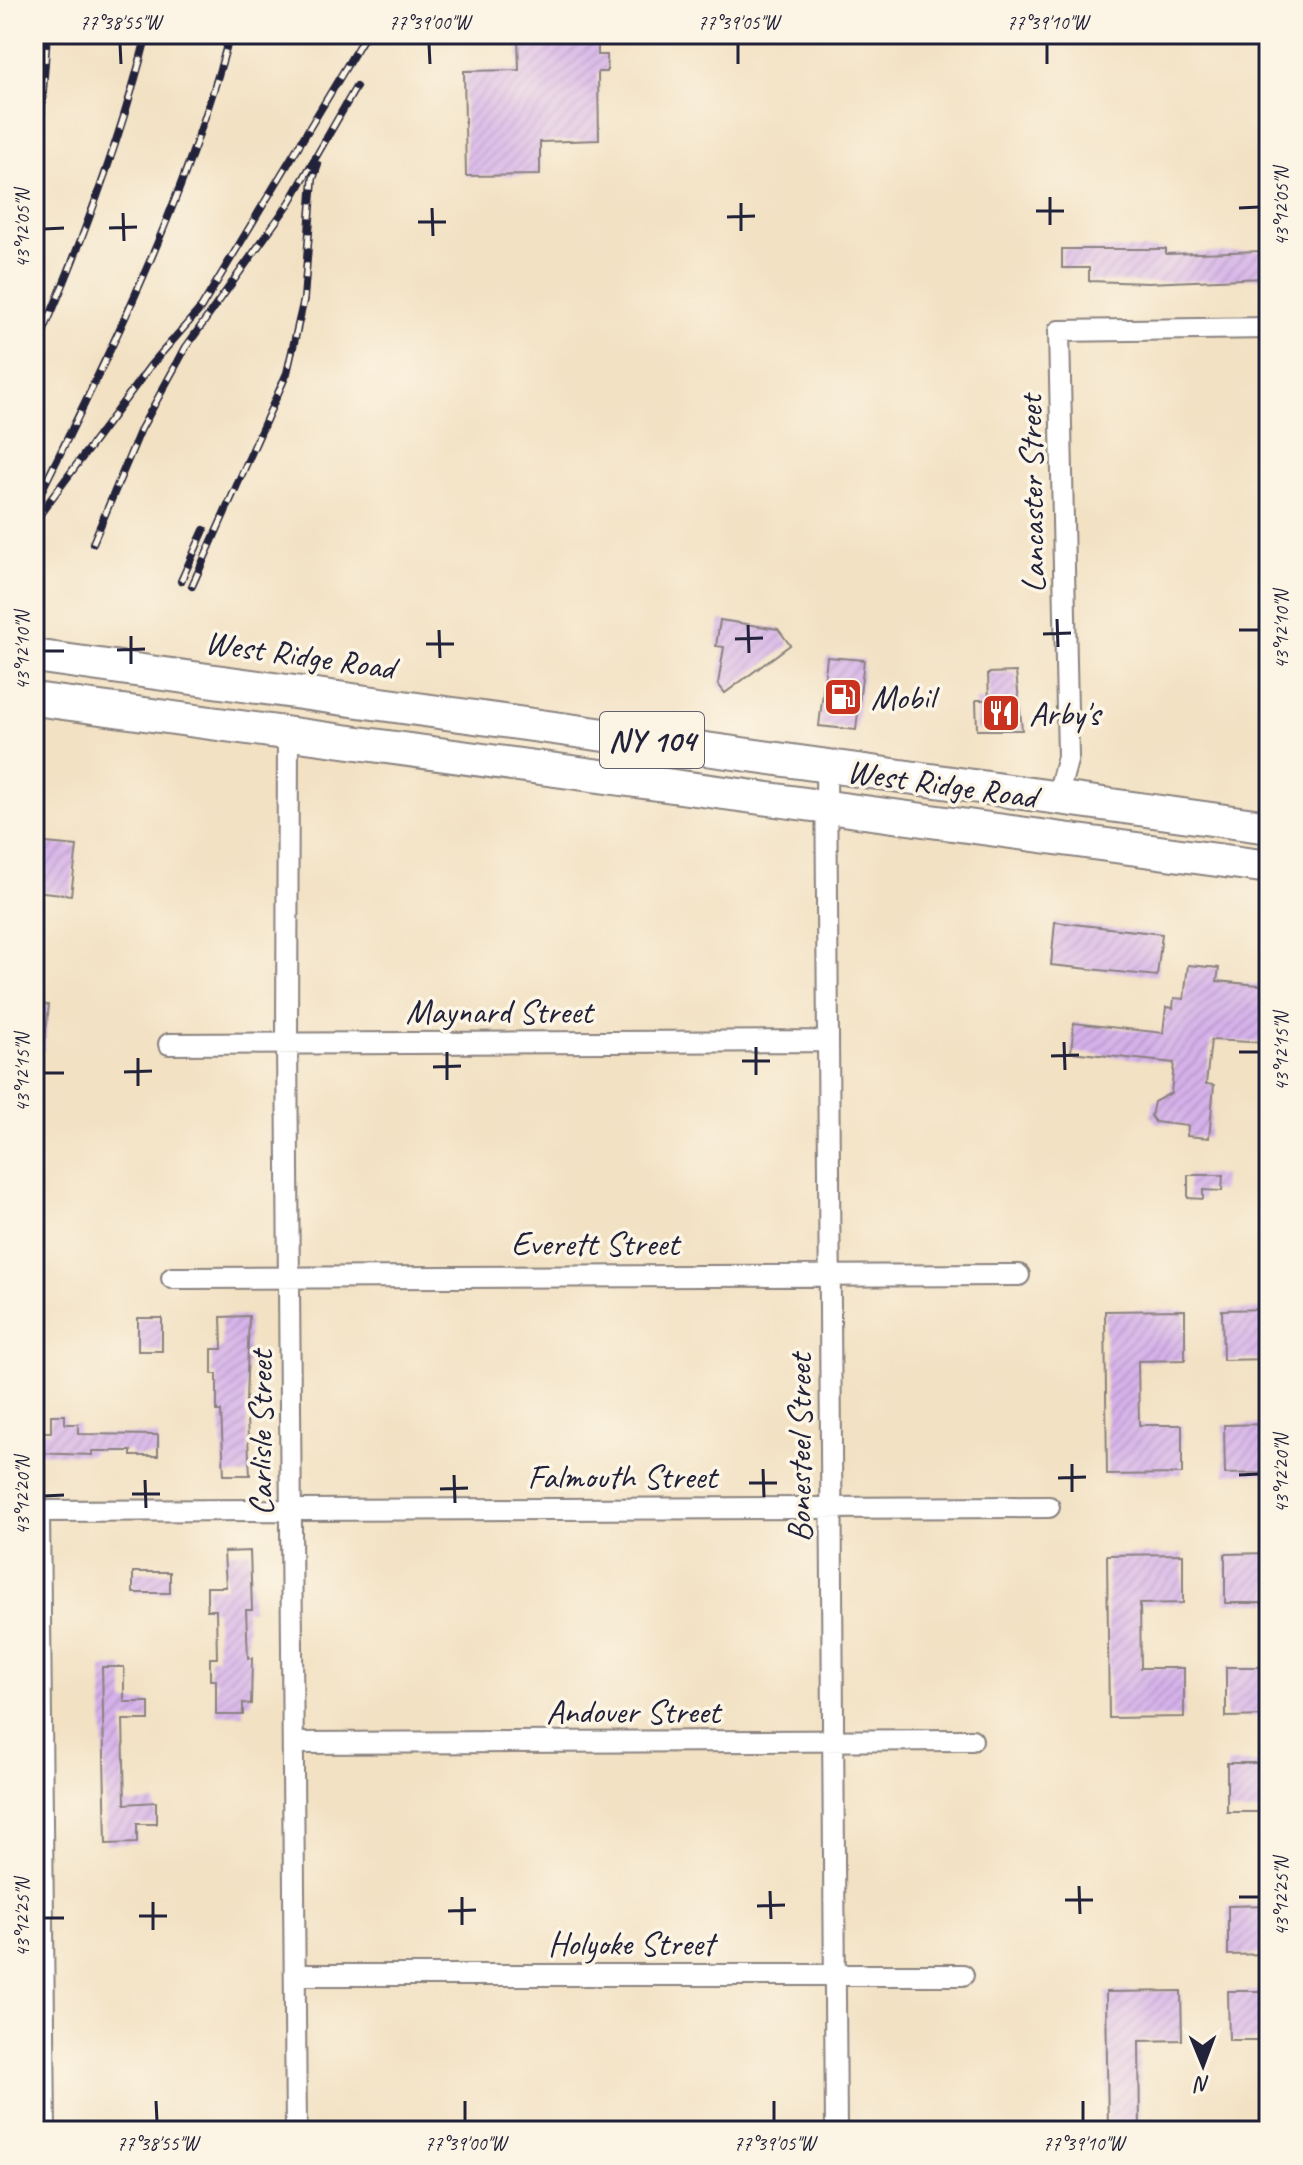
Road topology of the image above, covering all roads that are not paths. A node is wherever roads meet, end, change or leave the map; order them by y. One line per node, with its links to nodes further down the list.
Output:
1 (1269, 328): 6 (street, Lancaster Street)
2 (34, 656): 5 (highway, West Ridge Road / NY 104)
3 (34, 699): 4 (highway, West Ridge Road / NY 104)
4 (288, 734): 7 (highway, West Ridge Road / NY 104); 12 (street, Carlisle Street)
5 (826, 765): 6 (highway, West Ridge Road / NY 104); 7 (street, Bonesteel Street)
6 (1057, 798): 8 (highway, West Ridge Road / NY 104)
7 (827, 805): 9 (highway, West Ridge Road / NY 104); 10 (street, Bonesteel Street)
8 (1269, 827)
9 (1269, 867)
10 (828, 1041): 12 (street, Maynard Street); 13 (street, Bonesteel Street)
11 (169, 1044): 12 (street, Maynard Street)
12 (287, 1044): 15 (street, Carlisle Street)
13 (830, 1274): 14 (street, Everett Street); 15 (street, Everett Street); 17 (street, Bonesteel Street)
14 (1019, 1275)
15 (290, 1277): 16 (street, Everett Street); 19 (street, Carlisle Street)
16 (172, 1278)
17 (832, 1507): 18 (street, Falmouth Street); 19 (street, Falmouth Street); 23 (street, Bonesteel Street)
18 (1049, 1507)
19 (292, 1510): 20 (street, Falmouth Street); 22 (street, Carlisle Street)
20 (36, 1511): 24 (street)
21 (972, 1740): 23 (street, Andover Street)
22 (295, 1743): 23 (street, Andover Street); 25 (street, Carlisle Street)
23 (833, 1743): 27 (street, Bonesteel Street)
24 (39, 1908): 28 (street)
25 (298, 1975): 27 (street, Holyoke Street); 29 (street, Carlisle Street)
26 (963, 1975): 27 (street, Holyoke Street)
27 (835, 1976): 30 (street, Bonesteel Street)
28 (45, 2131)
29 (296, 2131)
30 (836, 2131)

